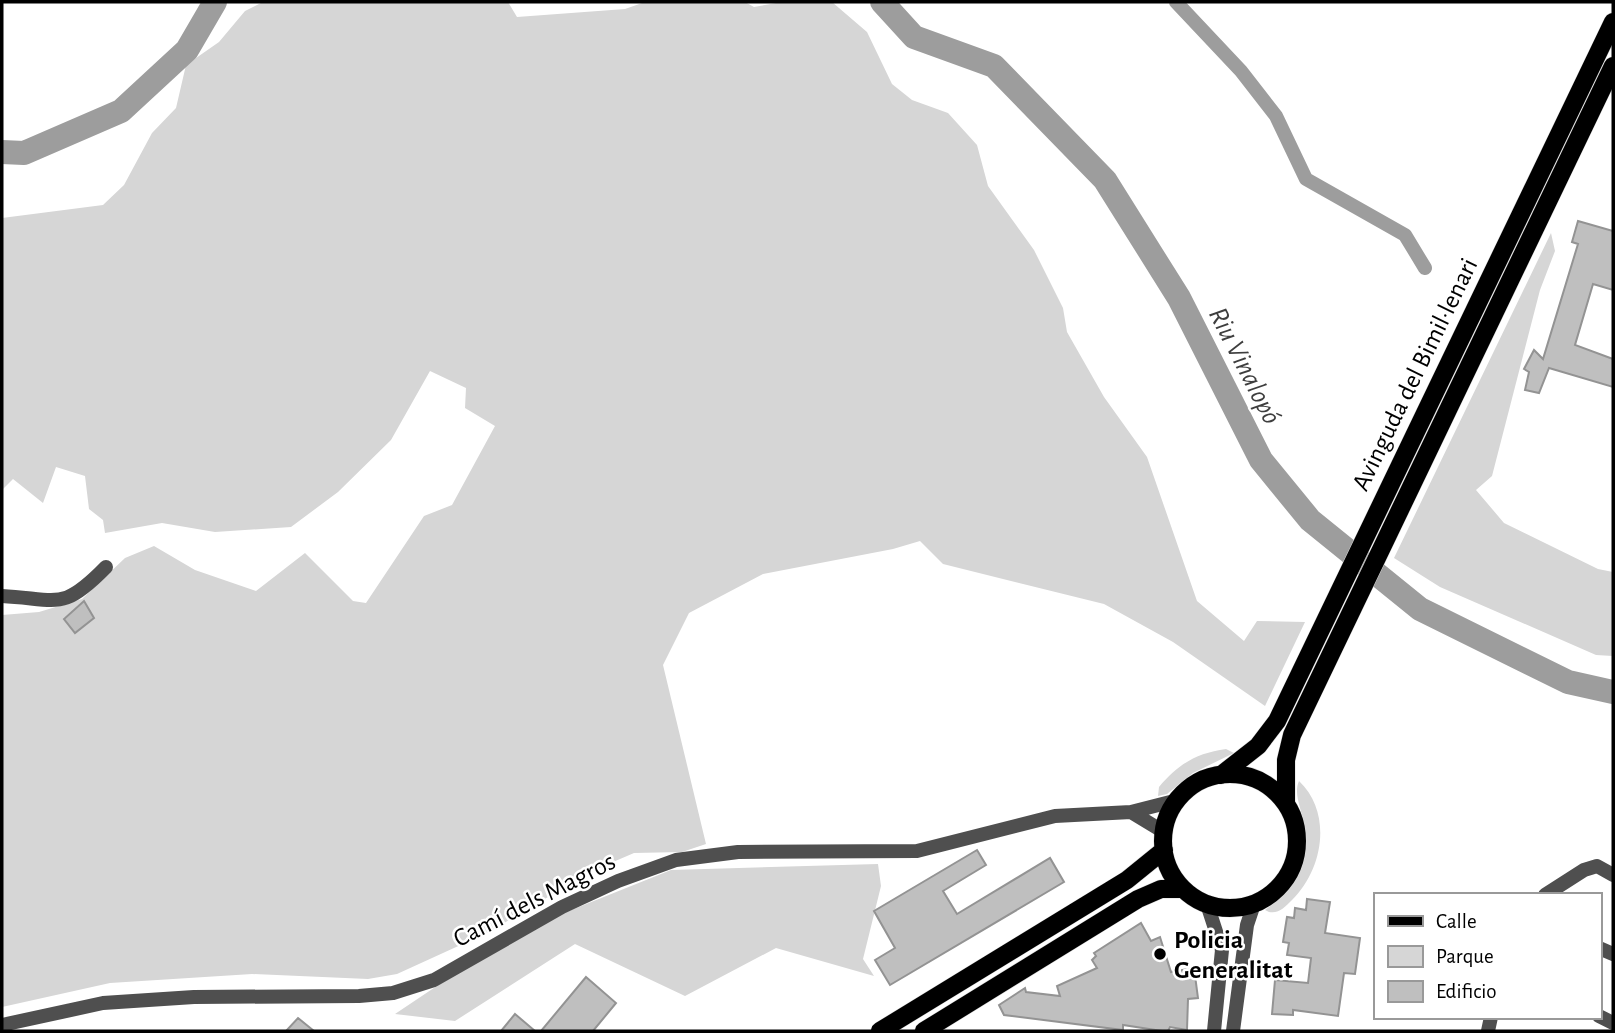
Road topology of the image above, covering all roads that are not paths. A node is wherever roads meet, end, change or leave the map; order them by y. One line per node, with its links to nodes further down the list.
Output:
1 (1613, 22): 5 (main road, Avinguda del Bimil·lenari)
2 (1613, 66): 7 (main road, Avinguda del Bimil·lenari)
3 (106, 567): 4 (street)
4 (2, 596)
5 (1220, 775): 6 (main road); 7 (main road)
6 (1178, 800): 8 (street, Camí dels Magros); 9 (main road)
7 (1286, 804): 14 (main road)
8 (1131, 812): 9 (street); 15 (street, Camí dels Magros)
9 (1164, 841): 11 (main road); 16 (main road)
10 (1613, 875): 12 (street)
11 (1183, 889): 13 (main road); 17 (main road)
12 (1548, 893)
13 (1207, 904): 14 (main road); 18 (street)
14 (1254, 904): 19 (street)
15 (2, 1025)
16 (880, 1031)
17 (924, 1031)
18 (1214, 1031)
19 (1233, 1031)

